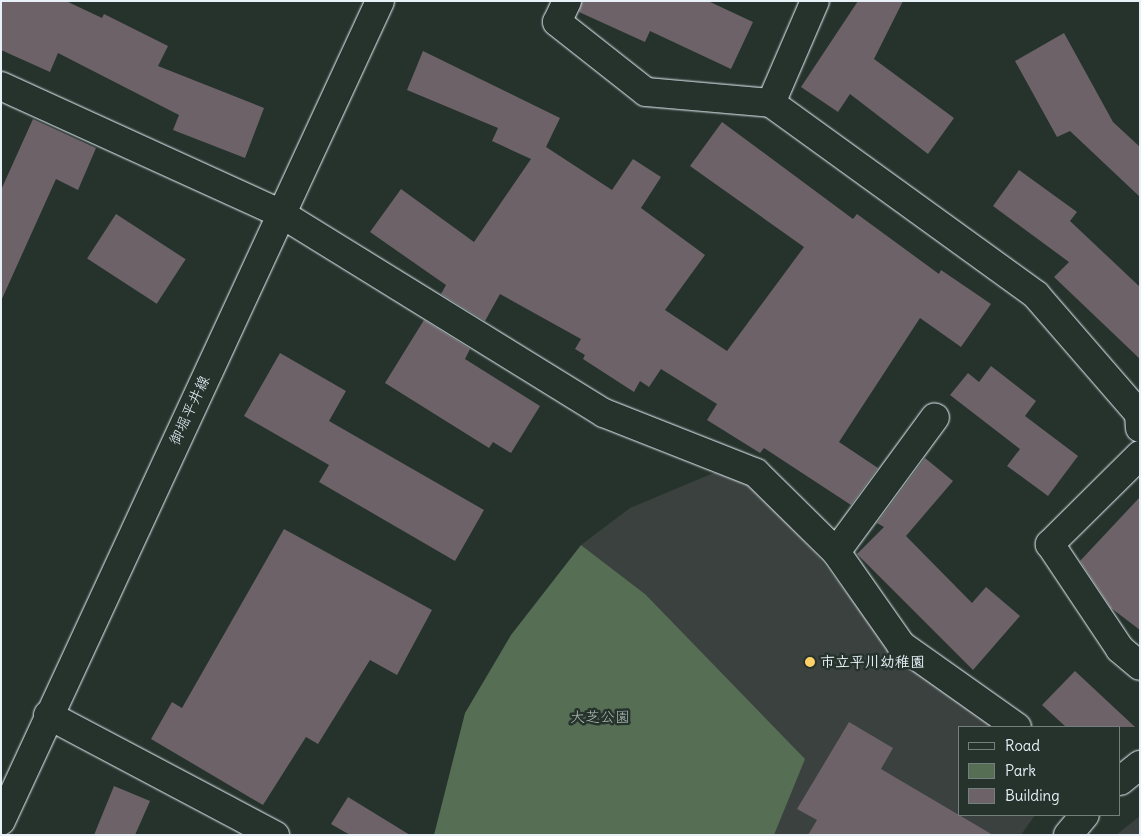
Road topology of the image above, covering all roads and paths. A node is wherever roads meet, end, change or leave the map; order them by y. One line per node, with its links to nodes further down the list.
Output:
1 (380, 1): 6 (street, 御堀平井線)
2 (567, 1): 5 (street)
3 (815, 1): 5 (street)
4 (1, 86): 6 (street)
5 (771, 103): 8 (street)
6 (280, 213): 10 (street); 12 (street, 御堀平井線)
7 (935, 417): 10 (street)
8 (1140, 428)
9 (1140, 455): 11 (street)
10 (836, 552): 13 (street)
11 (1140, 666)
12 (48, 715): 17 (street, 御堀平井線); 18 (street)
13 (1016, 726)
14 (1140, 765): 15 (street)
15 (1121, 780)
16 (1084, 816): 19 (street)
17 (1, 821)
18 (275, 835)
19 (1068, 835)

